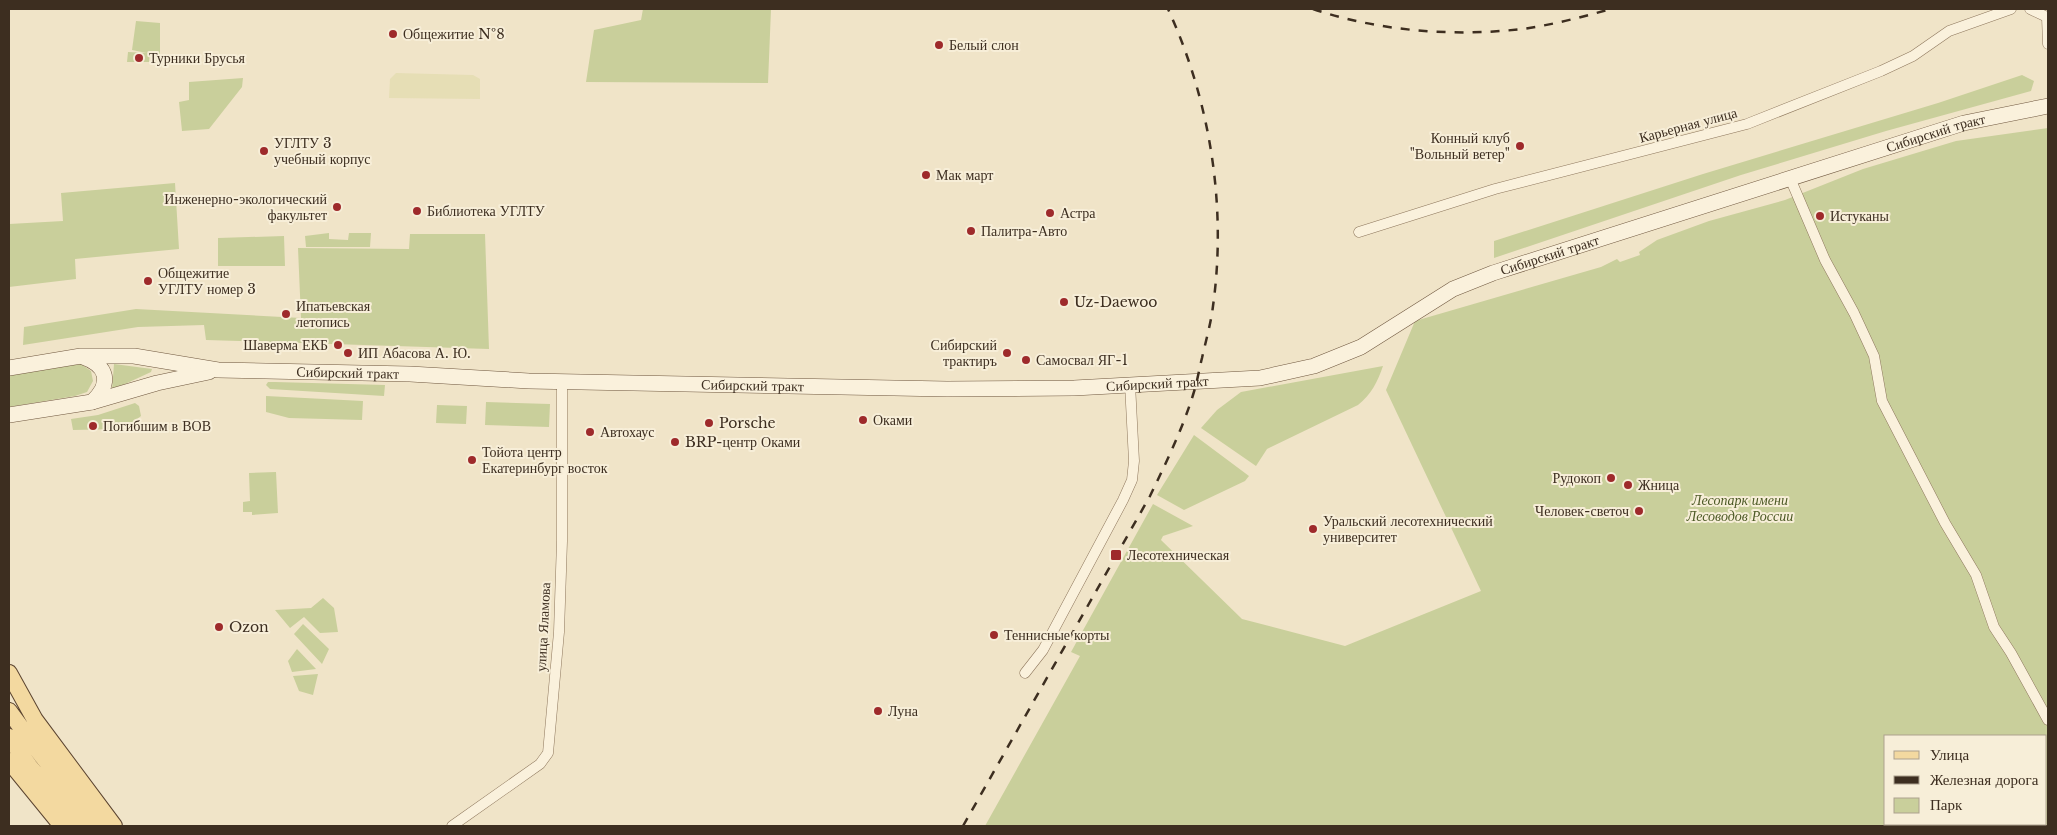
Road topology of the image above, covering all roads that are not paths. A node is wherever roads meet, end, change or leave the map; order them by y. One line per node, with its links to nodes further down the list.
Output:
1 (2011, 9): 8 (street, Карьерная улица)
2 (2030, 9): 3 (street)
3 (2048, 14): 4 (street)
4 (2048, 30): 5 (street)
5 (2048, 44)
6 (2048, 106): 7 (main road, Сибирский тракт)
7 (1790, 178): 14 (main road, Сибирский тракт); 21 (street)
8 (1359, 232)
9 (82, 356): 10 (main road, Сибирский тракт); 11 (main road, Сибирский тракт); 16 (main road)
10 (154, 359): 12 (main road, Сибирский тракт); 15 (main road)
11 (9, 368)
12 (218, 370): 13 (main road, Сибирский тракт); 15 (main road, Сибирский тракт)
13 (562, 382): 14 (main road, Сибирский тракт); 28 (street, улица Яламова)
14 (1130, 384): 19 (street)
15 (134, 389): 16 (main road, Сибирский тракт)
16 (92, 402): 17 (main road, Сибирский тракт)
17 (9, 415)
18 (9, 673): 27 (main road)
19 (1025, 673)
20 (9, 711): 26 (main road)
21 (2048, 720)
22 (9, 737): 25 (main road)
23 (9, 761): 24 (main road)
24 (62, 826)
25 (81, 826)
26 (99, 826)
27 (114, 826)
28 (452, 826)

